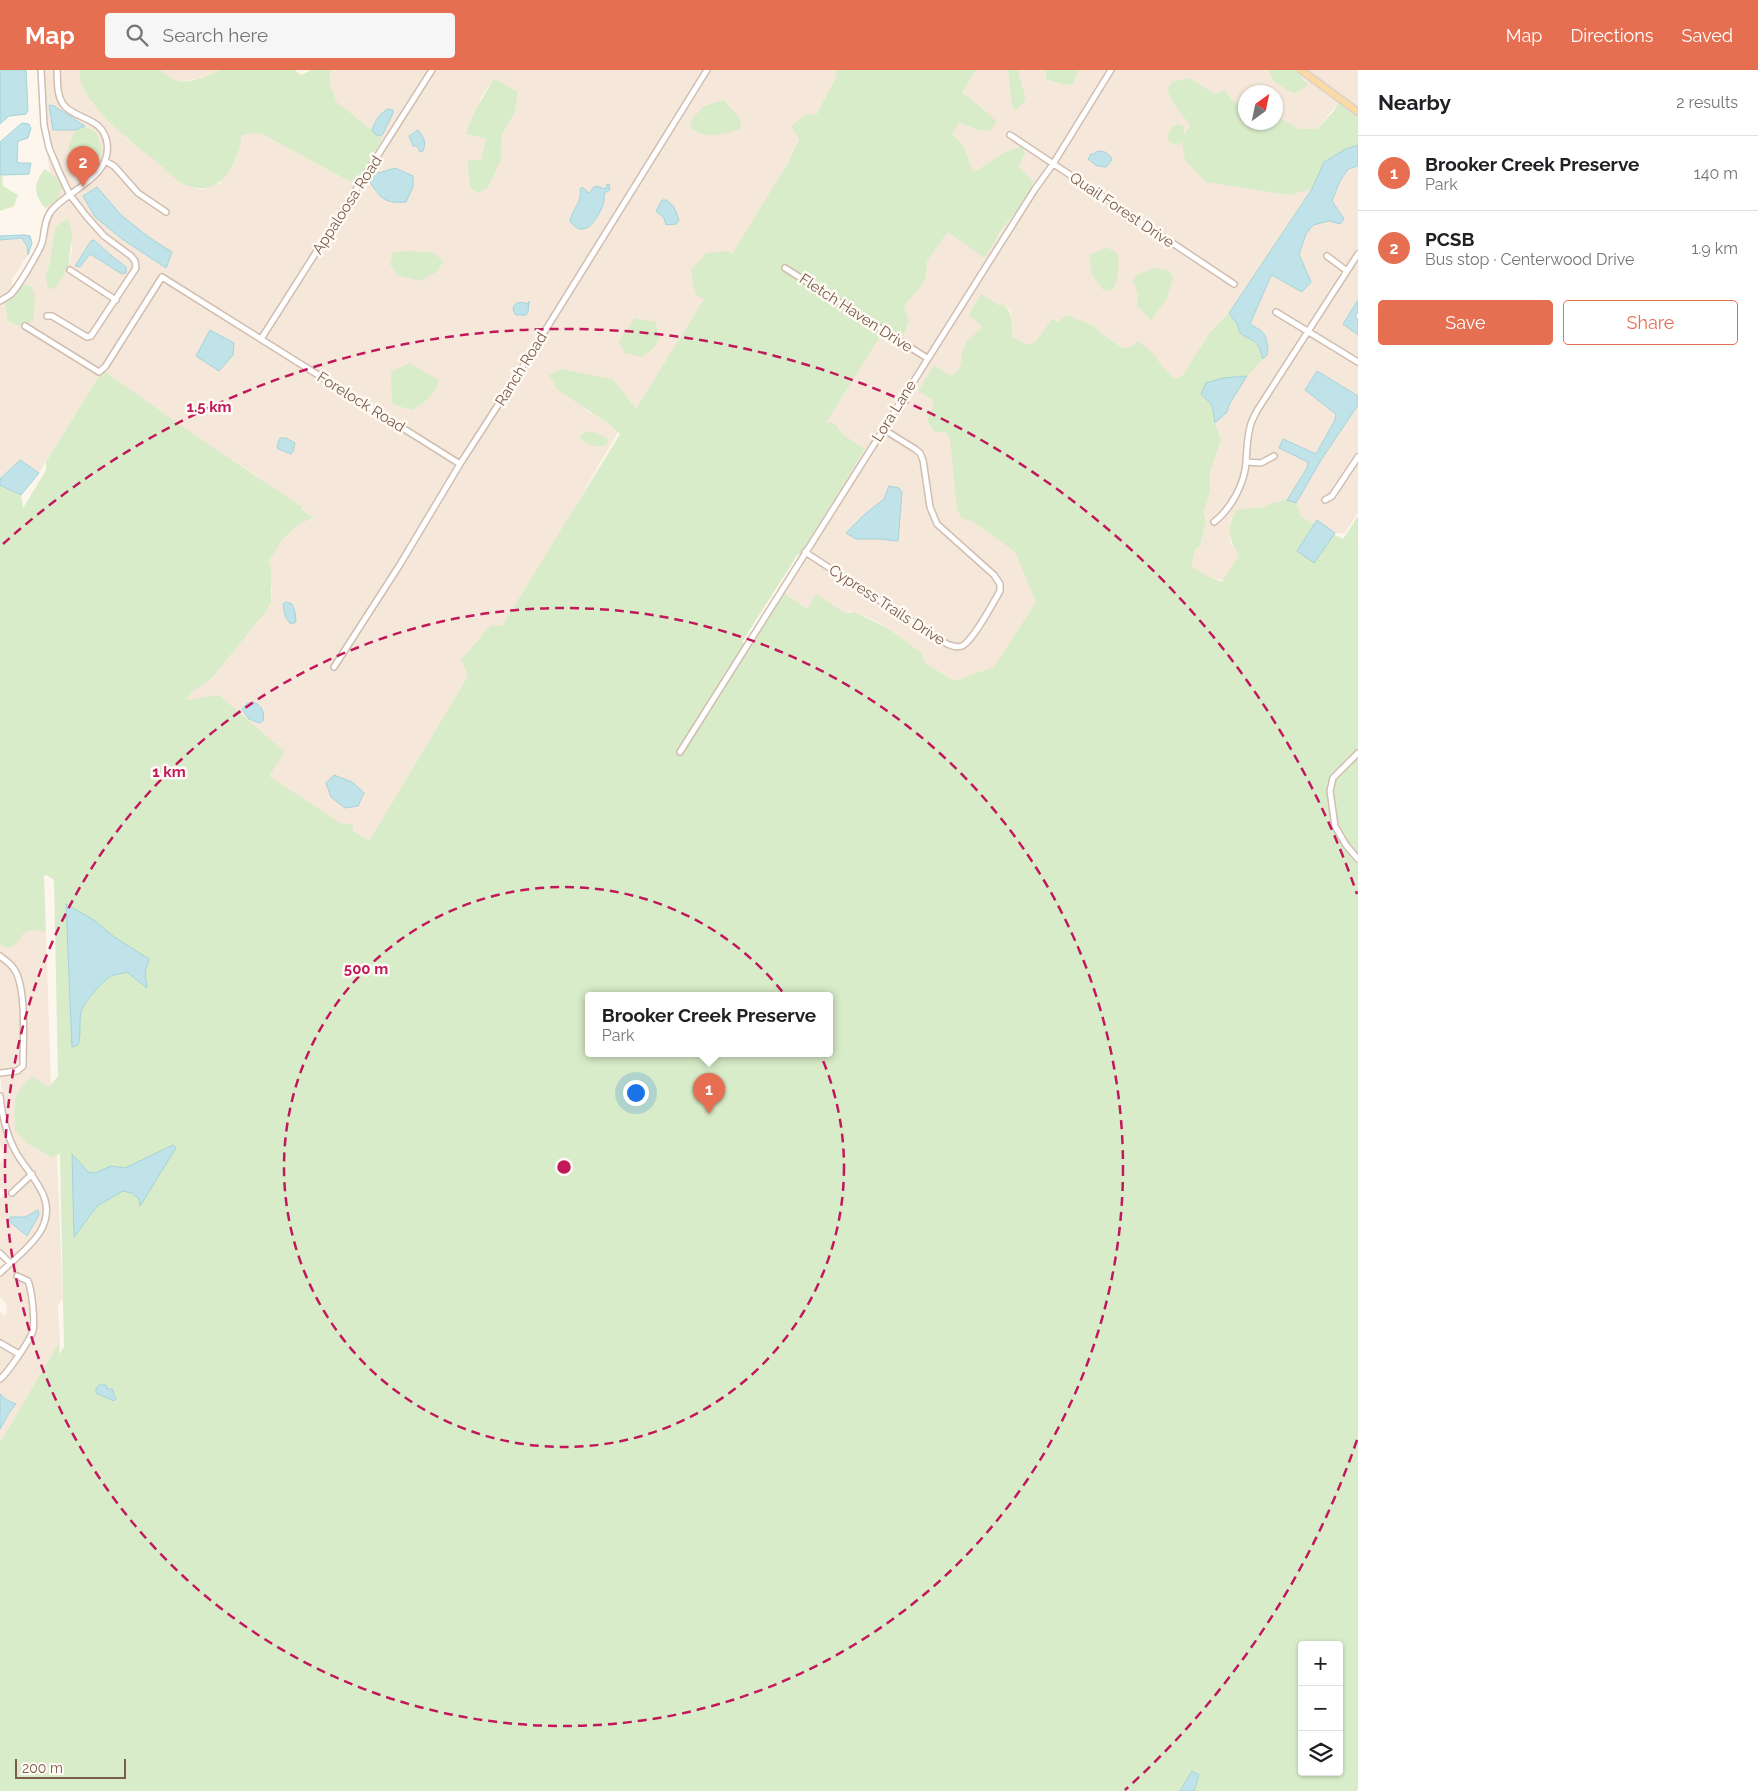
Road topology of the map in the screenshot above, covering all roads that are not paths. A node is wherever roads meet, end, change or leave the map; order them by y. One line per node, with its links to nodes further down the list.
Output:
1 (41, 70): 11 (street)
2 (57, 70): 9 (street)
3 (432, 70): 25 (street, Appaloosa Road)
4 (707, 70): 32 (street, Ranch Road)
5 (1111, 70): 10 (street, Lora Lane)
6 (1301, 70): 7 (main road)
7 (1358, 112)
8 (1010, 134): 10 (street, Quail Forest Drive)
9 (105, 161): 11 (street); 12 (street)
10 (1053, 164): 18 (street, Quail Forest Drive); 26 (street, Lora Lane)
11 (70, 195): 19 (street); 20 (street)
12 (166, 212)
13 (1358, 254): 17 (street)
14 (1327, 256): 17 (street)
15 (786, 268): 26 (street, Fletch Haven Drive)
16 (70, 270): 19 (street)
17 (1347, 271): 24 (street)
18 (1234, 284)
19 (116, 300): 22 (street)
20 (0, 301)
21 (1276, 312): 24 (street)
22 (47, 316)
23 (25, 326): 25 (street, Forelock Road)
24 (1308, 332): 27 (street); 31 (street)
25 (261, 339): 32 (street, Forelock Road)
26 (927, 358): 28 (street, Lora Lane)
27 (1358, 362)
28 (883, 429): 35 (street, Lora Lane); 35 (street, Cypress Trails Drive)
29 (1274, 456): 31 (street)
30 (1358, 456): 33 (street)
31 (1246, 462): 34 (street)
32 (460, 464): 36 (street, Ranch Road)
33 (1325, 500)
34 (1214, 522)
35 (805, 552): 37 (street, Lora Lane)
36 (334, 667)
37 (680, 752)
38 (1358, 753): 39 (street)
39 (1358, 859)
40 (0, 956): 41 (street)
41 (0, 1073)
42 (0, 1096): 43 (street)
43 (1, 1116): 44 (street)
44 (32, 1174): 45 (street); 47 (street)
45 (12, 1193)
46 (0, 1252): 47 (street)
47 (10, 1263): 48 (street)
48 (0, 1274)
49 (17, 1276): 51 (street)
50 (0, 1343): 51 (street)
51 (19, 1354): 52 (street)
52 (0, 1379)

